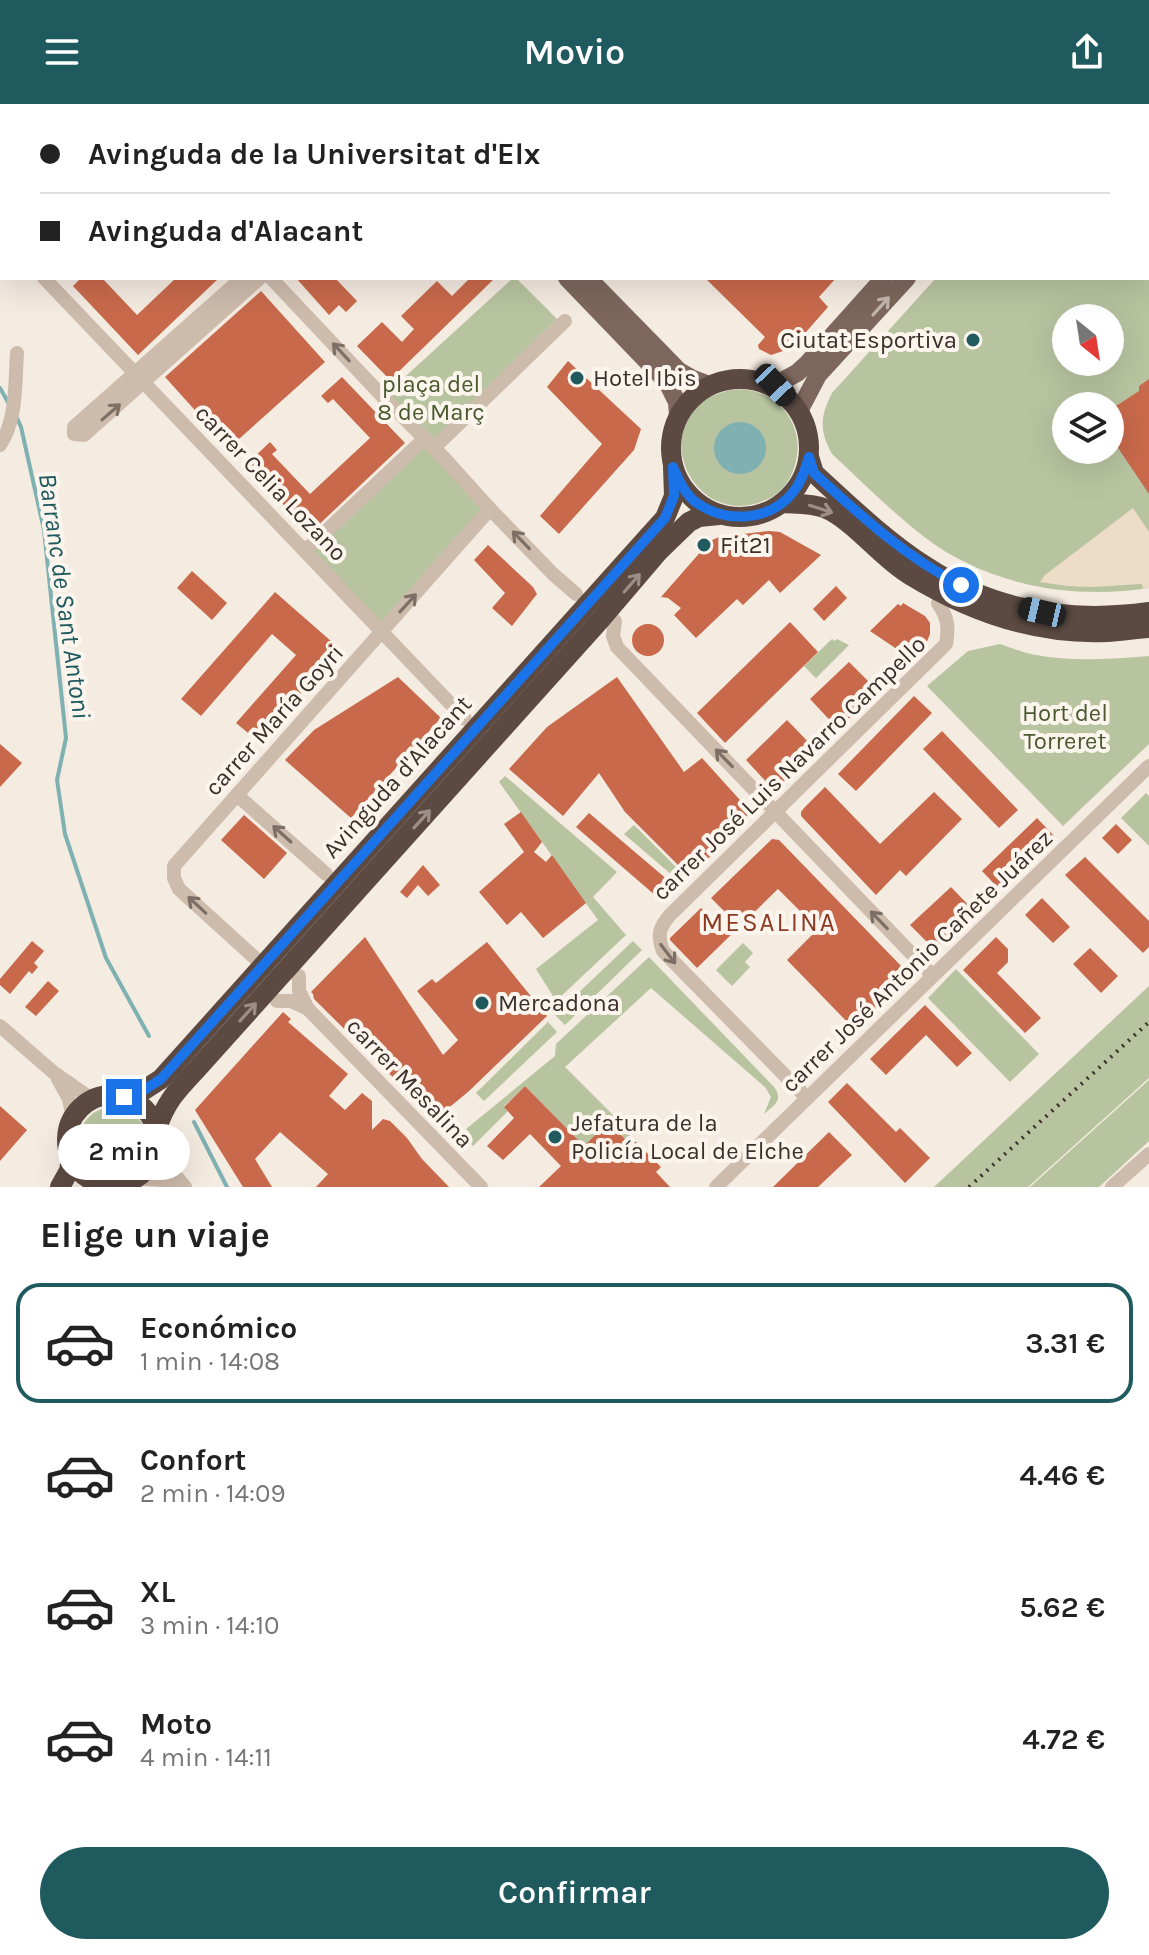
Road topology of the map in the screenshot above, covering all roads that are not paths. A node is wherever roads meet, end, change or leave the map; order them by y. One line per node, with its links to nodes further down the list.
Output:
1 (46, 280): 11 (street, carrer Celia Lozano)
2 (240, 280): 11 (street)
3 (258, 280): 11 (street)
4 (273, 280): 16 (street, one-way to 4)
5 (569, 280): 15 (main road)
6 (590, 280): 12 (main road)
7 (882, 280): 13 (main road)
8 (905, 280): 14 (main road, one-way to 8)
9 (565, 321): 17 (street)
10 (17, 353): 18 (street)
11 (140, 378): 11 (street, one-way to 11); 24 (street, carrer Celia Lozano)
12 (709, 385): 13 (highway); 15 (highway)
13 (775, 385): 14 (highway)
14 (799, 411): 19 (highway)
15 (678, 415): 20 (highway)
16 (424, 439): 22 (street); 24 (street)
17 (440, 442)
18 (0, 445)
19 (809, 457): 21 (highway); 27 (highway)
20 (673, 467): 23 (highway); 43 (highway, Avinguda d'Alacant)
21 (782, 503): 23 (highway); 29 (highway, one-way to 29)
22 (490, 509): 25 (street, one-way to 22); 30 (street, carrer María Goyri, one-way to 22)
23 (719, 515): 47 (highway, Avinguda d'Alacant, one-way to 23)
24 (305, 551): 30 (street, carrer Celia Lozano)
25 (576, 594)
26 (938, 603): 34 (street, carrer José Luis Navarro Campello)
27 (1149, 612)
28 (615, 621): 34 (street, one-way to 28)
29 (1149, 628)
30 (382, 631): 31 (street, carrer Celia Lozano); 33 (street, carrer María Goyri)
31 (465, 719)
32 (1149, 766): 38 (street, carrer José Antonio Cañete Juárez)
33 (237, 795): 35 (street, one-way to 33); 36 (street, carrer María Goyri, one-way to 33)
34 (775, 812): 38 (street, one-way to 34); 44 (street, carrer José Luis Navarro Campello, one-way to 44)
35 (326, 874)
36 (255, 958)
37 (299, 976): 40 (street, carrer Mesalina)
38 (933, 976): 44 (street, carrer José Antonio Cañete Juárez)
39 (277, 1001): 40 (street)
40 (308, 1009): 54 (street, carrer Mesalina)
41 (0, 1026): 42 (street)
42 (53, 1072): 45 (street); 46 (street)
43 (124, 1097): 45 (highway); 47 (highway)
44 (807, 1098): 55 (street, carrer José Antonio Cañete Juárez)
45 (93, 1100): 46 (highway)
46 (73, 1118): 49 (highway)
47 (156, 1138): 50 (highway); 53 (street)
48 (1149, 1154): 56 (street)
49 (71, 1158): 51 (highway); 52 (highway)
50 (137, 1178): 51 (highway); 53 (street)
51 (98, 1186)
52 (60, 1187)
53 (182, 1187)
54 (481, 1187)
55 (716, 1187)
56 (1112, 1187)

